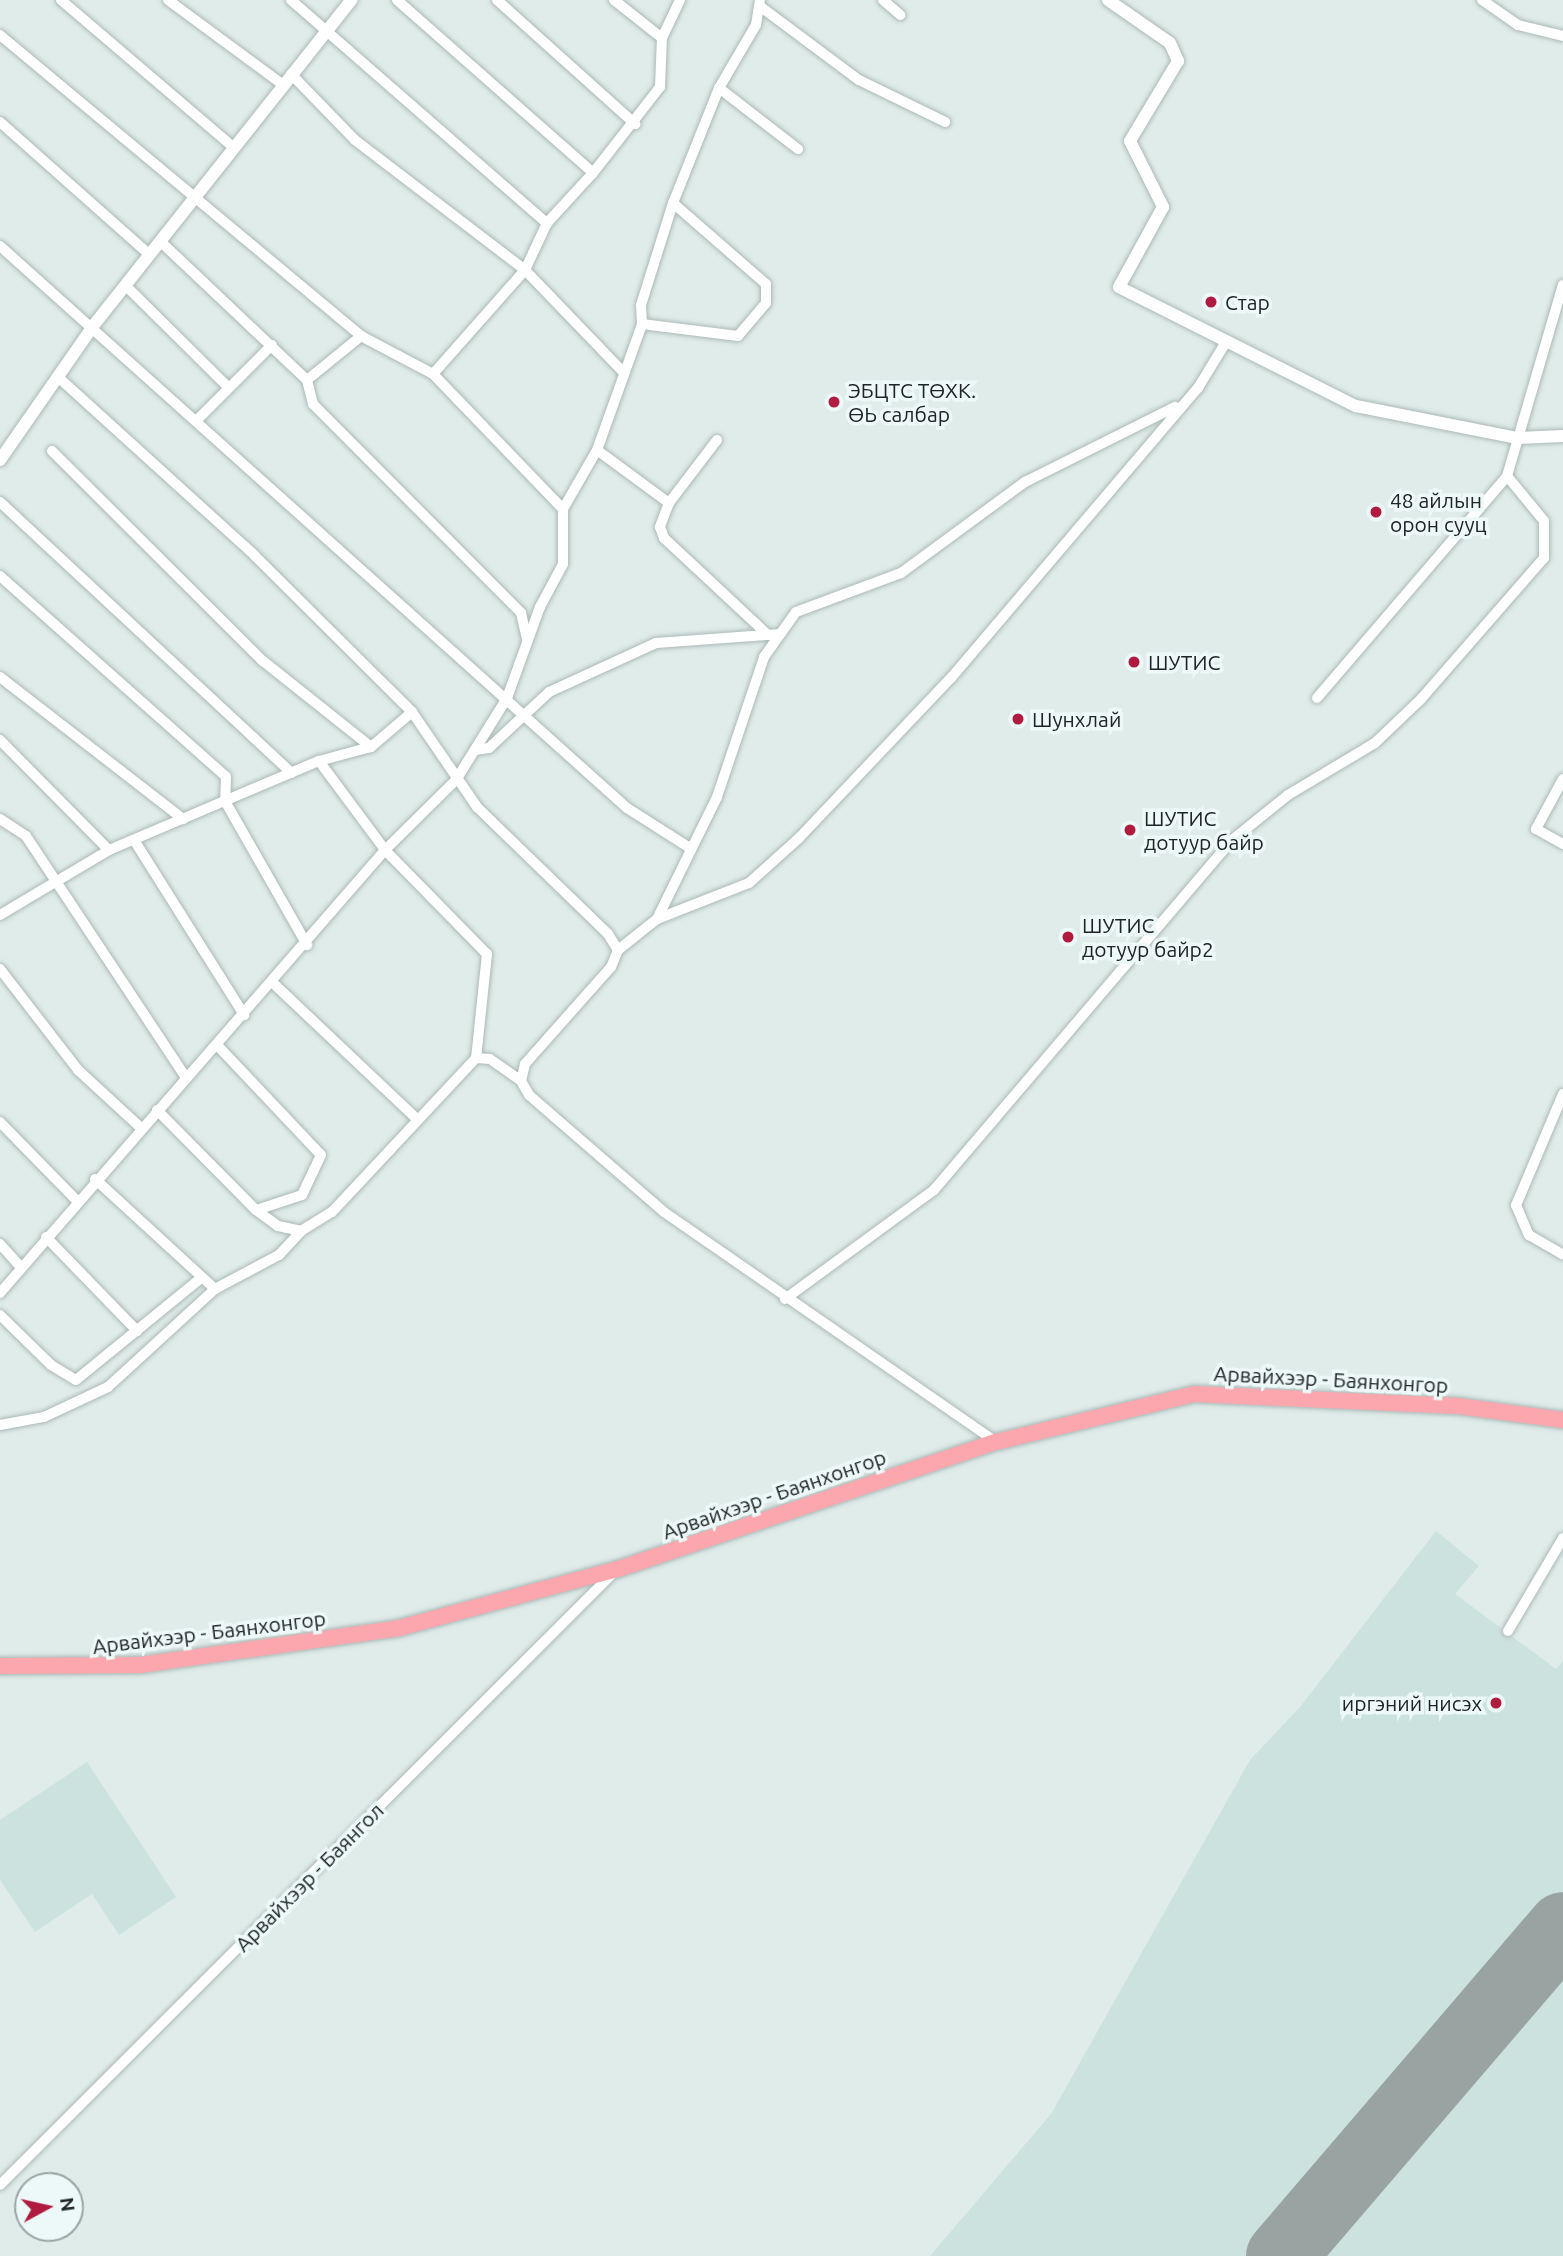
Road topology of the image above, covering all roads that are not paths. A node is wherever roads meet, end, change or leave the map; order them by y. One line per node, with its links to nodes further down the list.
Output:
1 (61, 0): 24 (street)
2 (168, 0): 19 (street)
3 (291, 0): 14 (street)
4 (351, 0): 14 (street)
5 (397, 0): 26 (street)
6 (497, 0): 23 (street)
7 (614, 0): 17 (street)
8 (680, 0): 17 (street)
9 (883, 0): 13 (street)
10 (1108, 0): 39 (street)
11 (1482, 0): 16 (street)
12 (760, 3): 20 (street); 22 (street)
13 (900, 15)
14 (328, 29): 18 (street); 29 (street)
15 (0, 35): 27 (street)
16 (1563, 36)
17 (662, 38): 23 (street)
18 (291, 74): 19 (street); 33 (street)
19 (282, 84): 24 (street)
20 (719, 88): 25 (street); 28 (street)
21 (0, 122): 32 (street)
22 (945, 122)
23 (635, 124): 26 (street)
24 (233, 147): 27 (street)
25 (798, 149)
26 (593, 173): 29 (street)
27 (195, 195): 30 (street); 38 (street)
28 (673, 203): 36 (street); 36 (street)
29 (547, 223): 33 (street)
30 (161, 242): 32 (street); 40 (street)
31 (0, 246): 37 (street)
32 (150, 255): 34 (street)
33 (525, 270): 41 (street); 42 (street)
34 (125, 285): 37 (street); 45 (street)
35 (1563, 285): 49 (street)
36 (642, 324): 41 (street)
37 (90, 329): 43 (street); 47 (street)
38 (361, 335): 42 (street); 44 (street)
39 (1226, 342): 46 (street); 49 (street)
40 (272, 345): 44 (street); 45 (street)
41 (623, 372): 51 (street)
42 (433, 374): 57 (street)
43 (58, 377): 53 (street); 65 (street)
44 (307, 380): 61 (street)
45 (229, 388): 47 (street)
46 (1177, 406): 59 (street); 84 (street)
47 (197, 420): 63 (street)
48 (1563, 436): 49 (street)
49 (1517, 438): 54 (street)
50 (717, 440): 56 (street)
51 (597, 450): 56 (street); 57 (street)
52 (52, 451): 68 (street)
53 (1, 455)
54 (1507, 476): 64 (street); 110 (street)
55 (0, 502): 71 (street)
56 (668, 503): 60 (street)
57 (564, 509): 61 (street)
58 (0, 576): 74 (street)
59 (780, 634): 60 (street); 79 (street)
60 (768, 635): 66 (street)
61 (527, 640): 63 (street)
62 (0, 677): 76 (street)
63 (507, 698): 66 (street); 69 (street)
64 (1317, 698)
65 (412, 712): 68 (street); 73 (street)
66 (523, 713): 69 (street); 79 (street)
67 (0, 740): 80 (street)
68 (371, 747): 70 (street)
69 (475, 750): 73 (street)
70 (319, 761): 71 (street); 81 (street)
71 (292, 773): 74 (street)
72 (1563, 779): 78 (street)
73 (456, 780): 81 (street); 86 (street)
74 (225, 801): 76 (street); 85 (street)
75 (0, 819): 82 (street)
76 (183, 819): 77 (street)
77 (134, 840): 80 (street); 89 (street)
78 (1563, 844)
79 (690, 848): 84 (street)
80 (109, 850): 82 (street)
81 (385, 850): 85 (street); 91 (street)
82 (59, 884): 83 (street); 92 (street)
83 (0, 915)
84 (657, 919): 86 (street)
85 (307, 945): 88 (street)
86 (618, 950): 93 (street)
87 (0, 969): 98 (street)
88 (273, 983): 89 (street); 96 (street)
89 (244, 1015): 90 (street)
90 (217, 1045): 92 (street); 101 (street)
91 (476, 1058): 93 (street); 96 (street)
92 (186, 1078): 95 (street)
93 (521, 1081): 110 (street)
94 (1563, 1094): 105 (street)
95 (156, 1110): 98 (street); 101 (street)
96 (418, 1120): 102 (street)
97 (0, 1122): 100 (street)
98 (141, 1128): 99 (street)
99 (95, 1180): 100 (street); 107 (street)
100 (76, 1200): 103 (street)
101 (256, 1210): 102 (street)
102 (301, 1231): 108 (street)
103 (46, 1237): 106 (street); 112 (street)
104 (0, 1244): 106 (street)
105 (1563, 1255)
106 (21, 1267): 109 (street)
107 (200, 1279): 108 (street); 112 (street)
108 (215, 1289): 114 (street)
109 (0, 1293)
110 (785, 1299): 115 (street)
111 (0, 1315): 112 (street)
112 (137, 1331)
113 (1563, 1420): 115 (highway, Арвайхээр - Баянхонгор)
114 (0, 1425)
115 (996, 1442): 117 (highway, Арвайхээр - Баянхонгор)
116 (1563, 1538): 118 (street)
117 (618, 1569): 119 (highway, Арвайхээр - Баянхонгор); 120 (street, Арвайхээр - Баянгол)
118 (1508, 1631)
119 (0, 1666)
120 (0, 2185)

